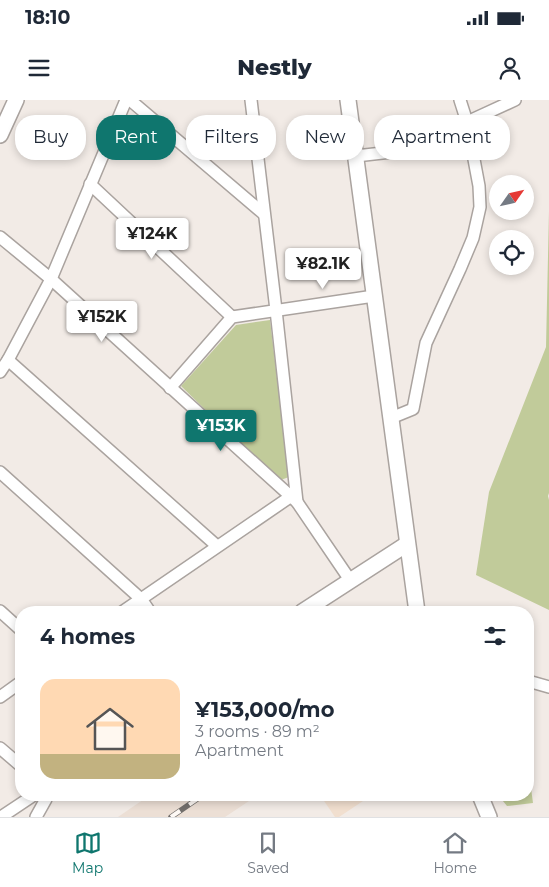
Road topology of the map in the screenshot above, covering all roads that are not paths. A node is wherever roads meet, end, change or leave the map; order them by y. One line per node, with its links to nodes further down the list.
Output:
1 (16, 100): 11 (street)
2 (126, 100): 15 (street)
3 (130, 100): 16 (street)
4 (251, 100): 16 (street)
5 (347, 100): 8 (street)
6 (460, 100): 9 (street)
7 (515, 100): 10 (street)
8 (349, 115)
9 (465, 115)
10 (482, 115)
11 (4, 116): 12 (street)
12 (0, 134)
13 (357, 160): 19 (street)
14 (474, 160): 25 (street)
15 (90, 184): 18 (street); 21 (street)
16 (264, 214): 20 (street)
17 (0, 237): 18 (street)
18 (51, 279): 22 (street); 24 (street)
19 (374, 296): 20 (street); 25 (street)
20 (276, 310): 21 (street); 27 (street)
21 (232, 317): 24 (street)
22 (8, 360): 23 (street); 29 (street)
23 (0, 372)
24 (170, 388): 27 (street)
25 (391, 418): 28 (street)
26 (0, 472): 31 (street)
27 (294, 500): 29 (street); 30 (street)
28 (407, 544): 30 (street); 35 (street)
29 (217, 546): 31 (street)
30 (350, 580): 34 (street)
31 (141, 599): 32 (street); 33 (street)
32 (131, 606)
33 (146, 606)
34 (311, 606)
35 (416, 606)
36 (0, 611): 37 (street)
37 (15, 625)
38 (534, 682): 40 (street)
39 (15, 686): 41 (street)
40 (549, 687)
41 (0, 697)
42 (0, 748): 43 (street)
43 (15, 761)
44 (25, 801): 47 (street)
45 (45, 801): 48 (street)
46 (482, 801): 49 (street)
47 (1, 817)
48 (36, 817)
49 (489, 817)

